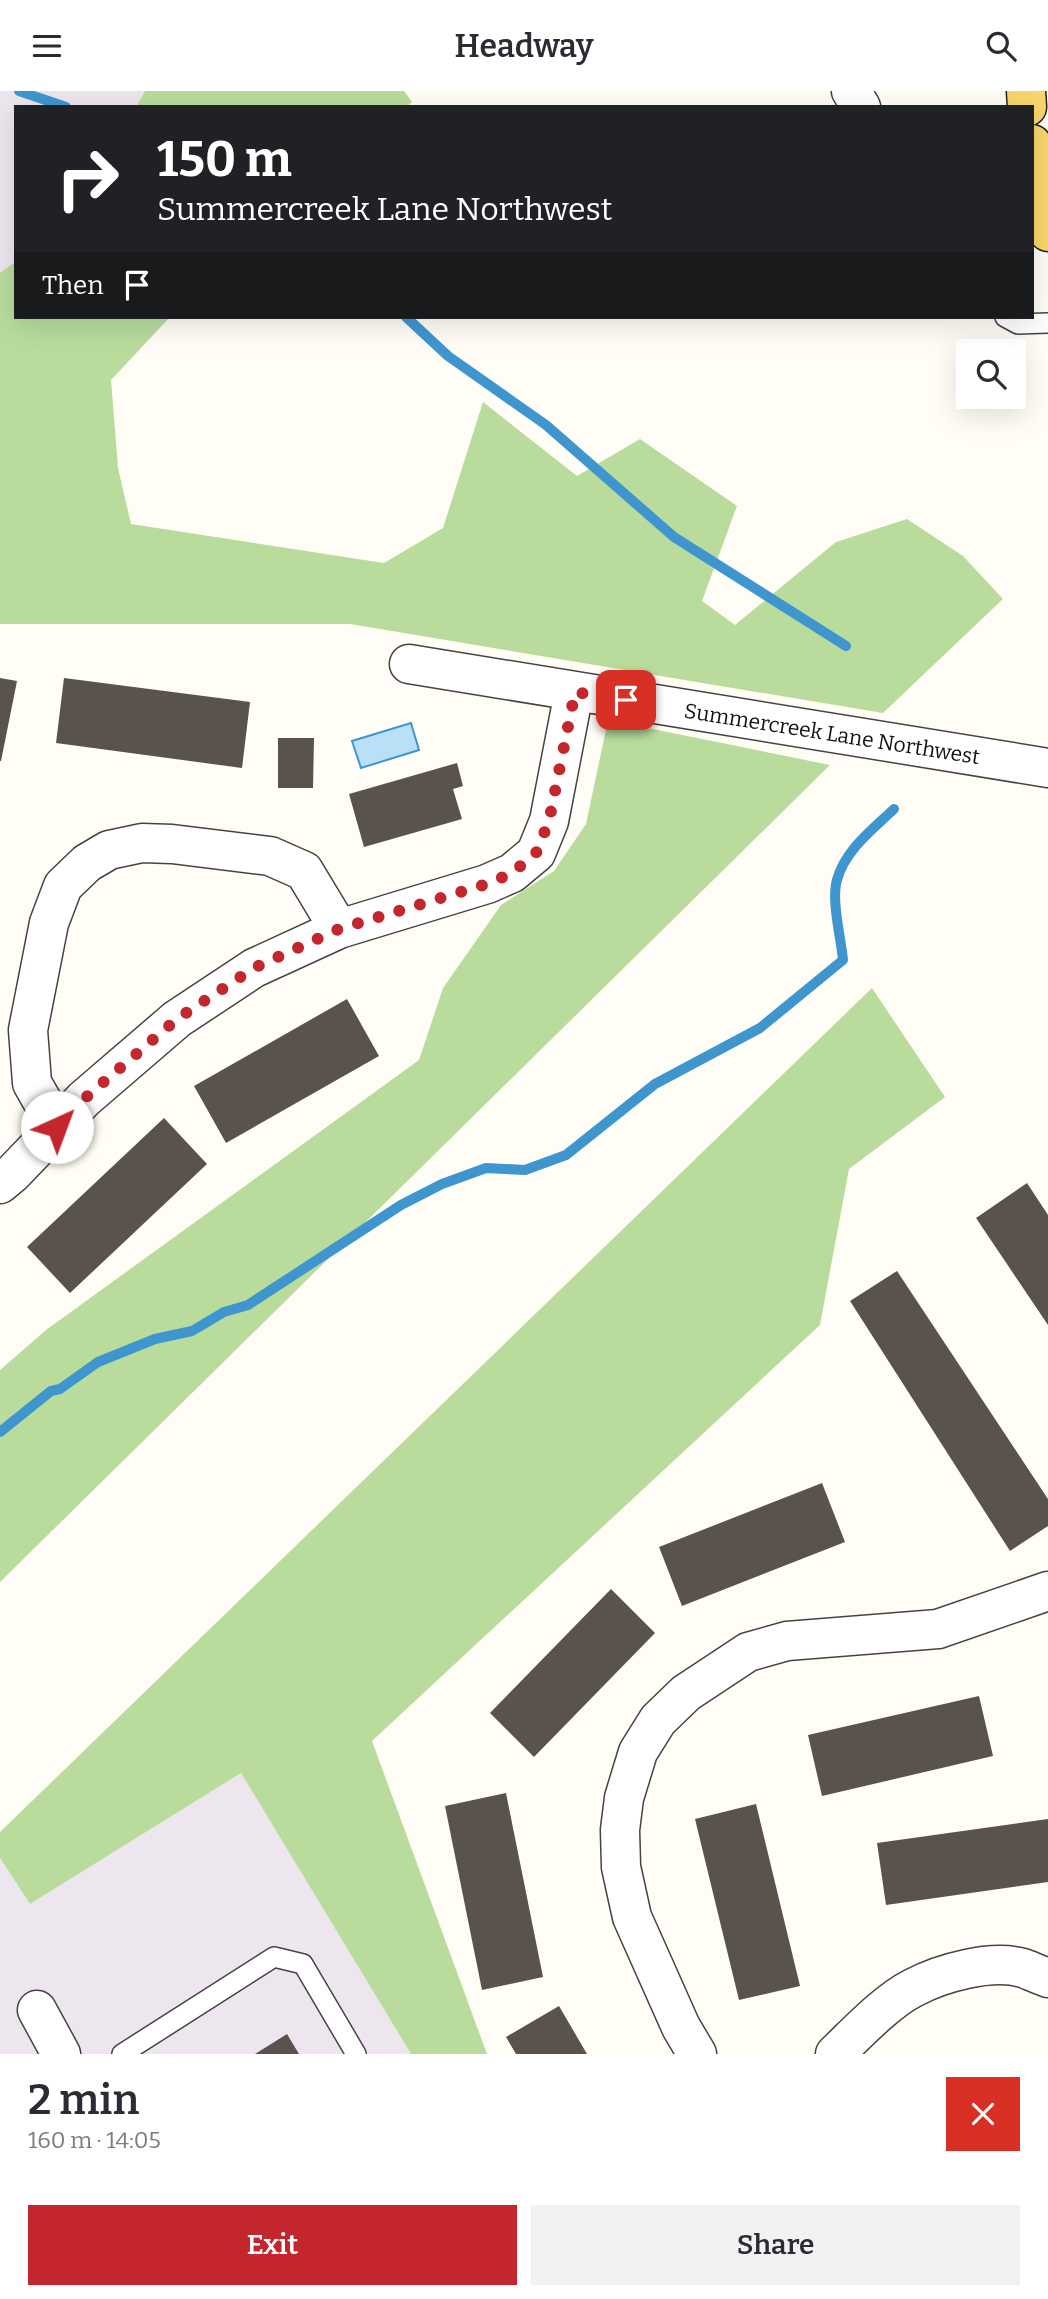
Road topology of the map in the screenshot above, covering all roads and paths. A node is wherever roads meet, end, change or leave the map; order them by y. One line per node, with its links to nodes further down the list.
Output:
1 (1034, 155): 2 (main road)
2 (1048, 232)
3 (1008, 319): 4 (lane)
4 (1048, 323)
5 (409, 664): 6 (street, Summercreek Lane Northwest)
6 (575, 692): 7 (street, Summercreek Lane Northwest); 8 (street)
7 (1048, 768)
8 (339, 929): 9 (street); 9 (street)
9 (57, 1127): 10 (street)
10 (0, 1184)
11 (1048, 1591): 17 (street)
12 (1048, 1978): 18 (street)
13 (37, 2010): 14 (street)
14 (61, 2054)
15 (122, 2054): 16 (lane)
16 (356, 2054)
17 (697, 2054)
18 (835, 2054)

